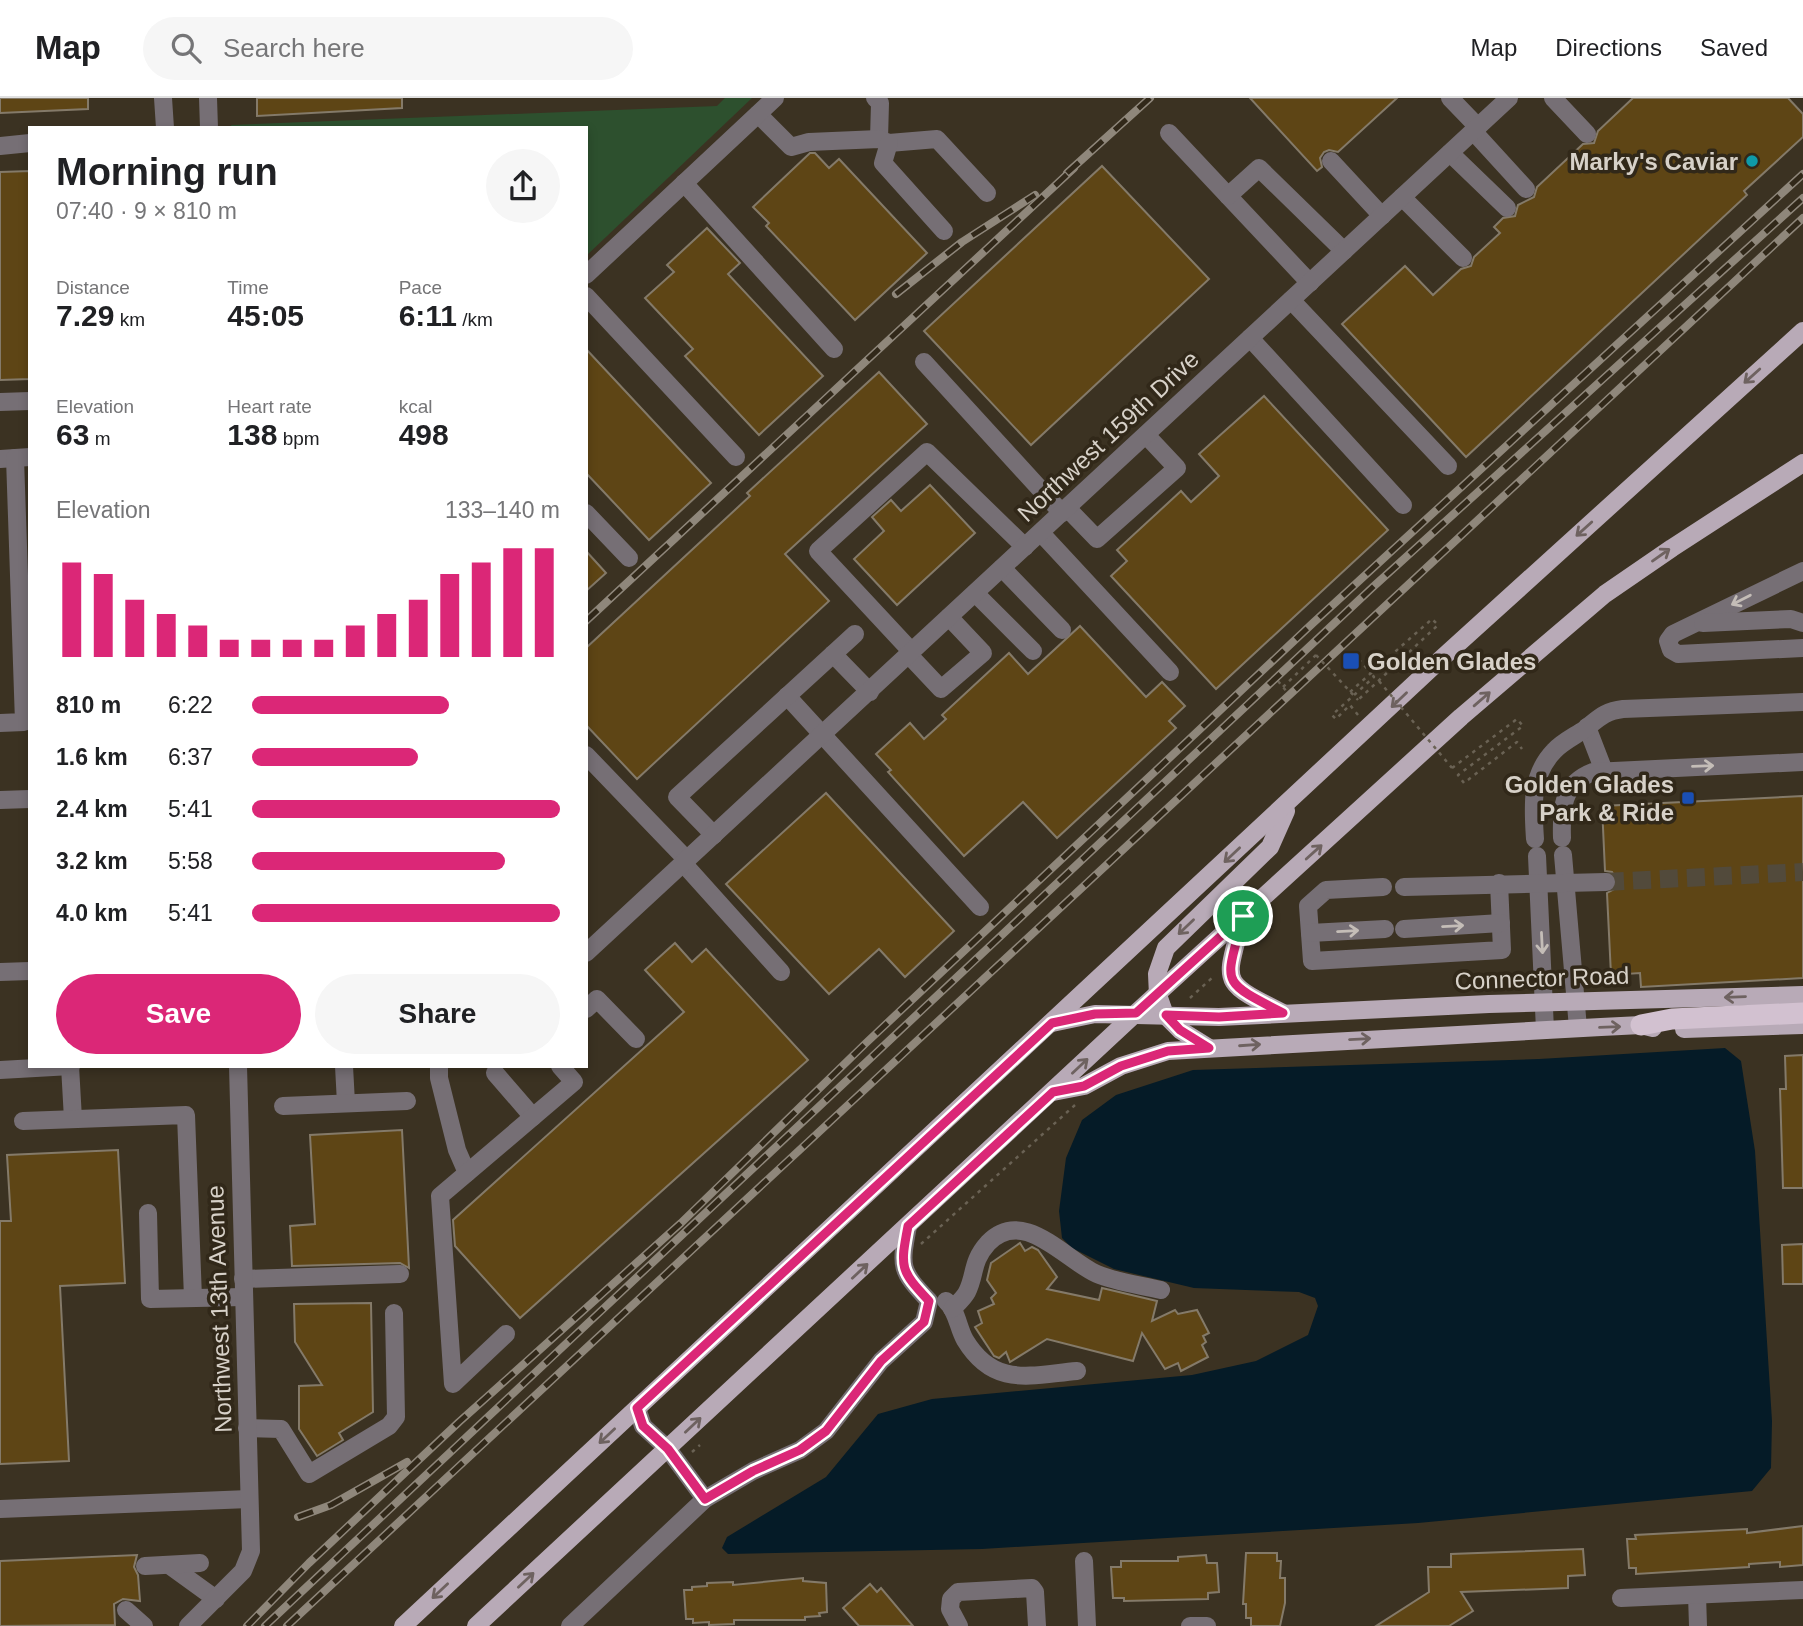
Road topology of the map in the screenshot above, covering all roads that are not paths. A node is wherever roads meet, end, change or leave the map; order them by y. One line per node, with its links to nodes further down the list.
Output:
1 (163, 98): 9 (street)
2 (208, 98): 10 (street)
3 (775, 98): 8 (street)
4 (875, 98): 14 (street)
5 (1450, 98): 11 (street)
6 (1509, 98): 11 (street, Northwest 159th Drive)
7 (1553, 98): 13 (street)
8 (758, 114): 14 (street); 19 (street)
9 (165, 126)
10 (209, 126)
11 (1475, 129): 17 (street, Northwest 159th Drive); 20 (street)
12 (1169, 133): 22 (street)
13 (1587, 134)
14 (884, 141): 21 (street); 26 (street)
15 (28, 143): 16 (street)
16 (0, 146)
17 (1450, 153): 23 (street, Northwest 159th Drive); 24 (street)
18 (1331, 162): 25 (street)
19 (684, 183): 29 (street); 35 (street)
20 (1526, 189)
21 (987, 193)
22 (1228, 196): 27 (street); 30 (street)
23 (1402, 197): 25 (street, Northwest 159th Drive); 28 (street)
24 (1507, 208)
25 (1382, 216): 27 (street, Northwest 159th Drive)
26 (944, 231)
27 (1343, 251): 30 (street, Northwest 159th Drive)
28 (1463, 258)
29 (588, 273)
30 (1310, 283): 32 (street, Northwest 159th Drive)
31 (588, 298): 40 (street)
32 (1291, 300): 34 (street, Northwest 159th Drive); 43 (street)
33 (1803, 331): 74 (main road, one-way to 74)
34 (1250, 338): 39 (street, Northwest 159th Drive); 44 (street)
35 (834, 349)
36 (924, 362): 45 (street)
37 (28, 401): 38 (street)
38 (0, 402)
39 (1146, 435): 45 (street, Northwest 159th Drive); 45 (street)
40 (736, 457)
41 (15, 458): 66 (street)
42 (1803, 463): 84 (main road, one-way to 42)
43 (1448, 466)
44 (1403, 505)
45 (1064, 510): 47 (street, Northwest 159th Drive)
46 (588, 515): 49 (street)
47 (1041, 533): 48 (street, Northwest 159th Drive); 62 (street)
48 (1025, 547): 50 (street, Northwest 159th Drive); 61 (street)
49 (629, 558)
50 (1002, 568): 52 (street, Northwest 159th Drive); 56 (street)
51 (1803, 571): 54 (street, one-way to 54)
52 (975, 593): 53 (street, Northwest 159th Drive); 59 (street)
53 (950, 617): 61 (street, Northwest 159th Drive); 61 (street)
54 (1696, 623): 55 (street); 58 (street)
55 (1803, 623)
56 (1062, 630)
57 (855, 634): 60 (street)
58 (1803, 648)
59 (1033, 652)
60 (833, 654): 63 (street); 64 (street)
61 (910, 654): 63 (street, Northwest 159th Drive)
62 (1170, 672)
63 (870, 692): 68 (street, Northwest 159th Drive)
64 (787, 696): 68 (street); 75 (street)
65 (1803, 702): 67 (street)
66 (0, 723)
67 (1587, 727): 71 (street); 79 (street)
68 (823, 734): 75 (street, Northwest 159th Drive); 83 (street)
69 (588, 757): 76 (street)
70 (1803, 762): 71 (street, one-way to 70)
71 (1604, 771): 80 (street)
72 (28, 799): 73 (street)
73 (0, 800)
74 (1290, 802): 93 (main road, one-way to 93); 102 (main road, one-way to 102)
75 (714, 835): 76 (street, Northwest 159th Drive)
76 (685, 861): 89 (street, Northwest 159th Drive); 92 (street)
77 (1606, 882): 80 (street)
78 (1499, 883): 79 (street); 82 (street); 85 (street)
79 (1539, 883): 80 (street); 96 (street, one-way to 96)
80 (1566, 884): 95 (street)
81 (1383, 887): 88 (street)
82 (1404, 887)
83 (980, 907)
84 (1243, 916): 93 (main road); 99 (main road)
85 (1501, 923): 87 (street, one-way to 85); 88 (street)
86 (1385, 929): 88 (street, one-way to 86)
87 (1404, 929)
88 (1310, 933)
89 (588, 951)
90 (28, 971): 91 (street)
91 (0, 972)
92 (781, 972)
93 (1158, 995): 98 (main road); 101 (main road)
94 (1803, 995): 95 (main road, Connector Road, one-way to 95)
95 (1576, 1002): 96 (main road, Connector Road); 105 (street)
96 (1544, 1003): 99 (main road, Connector Road); 106 (street)
97 (588, 1007): 107 (street)
98 (1136, 1013): 101 (main road, Connector Road); 102 (main road, Connector Road); 117 (main road, one-way to 98)
99 (1283, 1013): 101 (main road, Connector Road)
100 (1803, 1013): 103 (highway)
101 (1166, 1015): 108 (main road)
102 (1052, 1023): 136 (main road)
103 (1641, 1025): 104 (main road, Connector Road); 105 (main road, Connector Road, one-way to 103)
104 (1803, 1025)
105 (1578, 1028): 106 (main road, Connector Road)
106 (1545, 1030): 108 (main road, Connector Road, one-way to 106)
107 (636, 1039)
108 (1209, 1048): 117 (main road, Connector Road)
109 (28, 1068): 115 (street)
110 (71, 1068): 122 (street)
111 (238, 1068): 128 (street, Northwest 13th Avenue)
112 (344, 1068): 119 (street)
113 (439, 1068): 124 (street)
114 (562, 1068): 121 (street)
115 (0, 1070)
116 (495, 1073): 121 (street)
117 (1053, 1092): 126 (main road)
118 (407, 1101): 119 (street)
119 (346, 1103): 120 (street)
120 (283, 1106)
121 (533, 1117): 124 (street)
122 (73, 1119): 123 (street); 130 (street)
123 (23, 1121)
124 (467, 1173): 134 (street)
125 (148, 1213): 130 (street)
126 (908, 1226): 131 (street); 138 (main road, one-way to 126)
127 (400, 1274): 128 (street)
128 (243, 1288): 130 (street); 137 (street, Northwest 13th Avenue)
129 (1161, 1290): 132 (street)
130 (193, 1298)
131 (927, 1306): 132 (street); 140 (street)
132 (952, 1309): 135 (street)
133 (394, 1313): 137 (street)
134 (506, 1334)
135 (1077, 1371)
136 (637, 1408): 138 (street); 153 (main road, one-way to 153)
137 (247, 1428): 139 (street, Northwest 13th Avenue)
138 (668, 1449): 140 (street); 154 (main road, one-way to 138)
139 (249, 1499): 141 (street); 149 (street, Northwest 13th Avenue)
140 (705, 1499): 155 (street)
141 (0, 1509)
142 (1084, 1561): 158 (street)
143 (200, 1563): 144 (street)
144 (169, 1565): 145 (street); 149 (street)
145 (145, 1566)
146 (1803, 1590): 147 (street)
147 (1696, 1595): 148 (street); 161 (street)
148 (1621, 1598)
149 (216, 1599): 152 (street)
150 (126, 1610): 151 (street)
151 (144, 1626)
152 (188, 1626)
153 (403, 1626)
154 (476, 1626)
155 (570, 1626)
156 (959, 1626): 157 (street)
157 (1037, 1626)
158 (1087, 1626)
159 (1190, 1626): 160 (street)
160 (1207, 1626)
161 (1698, 1626)

